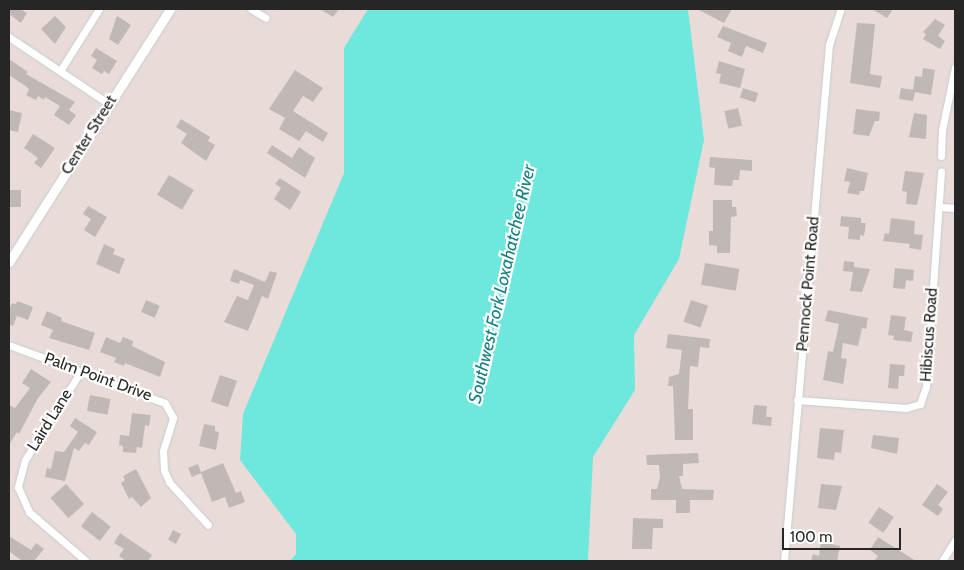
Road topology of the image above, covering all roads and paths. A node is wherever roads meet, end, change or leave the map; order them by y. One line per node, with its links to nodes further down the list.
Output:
1 (99, 9): 8 (street)
2 (170, 9): 9 (street, Center Street)
3 (252, 9): 5 (street)
4 (841, 9): 17 (street, Pennock Point Road)
5 (266, 18)
6 (9, 37): 8 (street)
7 (955, 66): 10 (street)
8 (60, 71): 9 (street)
9 (110, 104): 14 (street, Center Street)
10 (941, 156)
11 (941, 172): 12 (street, Hibiscus Road)
12 (940, 207): 13 (street); 17 (street, Hibiscus Road)
13 (955, 208)
14 (9, 262)
15 (9, 345): 16 (street, Palm Point Drive)
16 (81, 371): 18 (street, Palm Point Drive); 20 (street, Laird Lane)
17 (798, 400): 21 (street, Pennock Point Road)
18 (208, 525)
19 (955, 540): 22 (street)
20 (86, 561)
21 (784, 561)
22 (942, 561)

